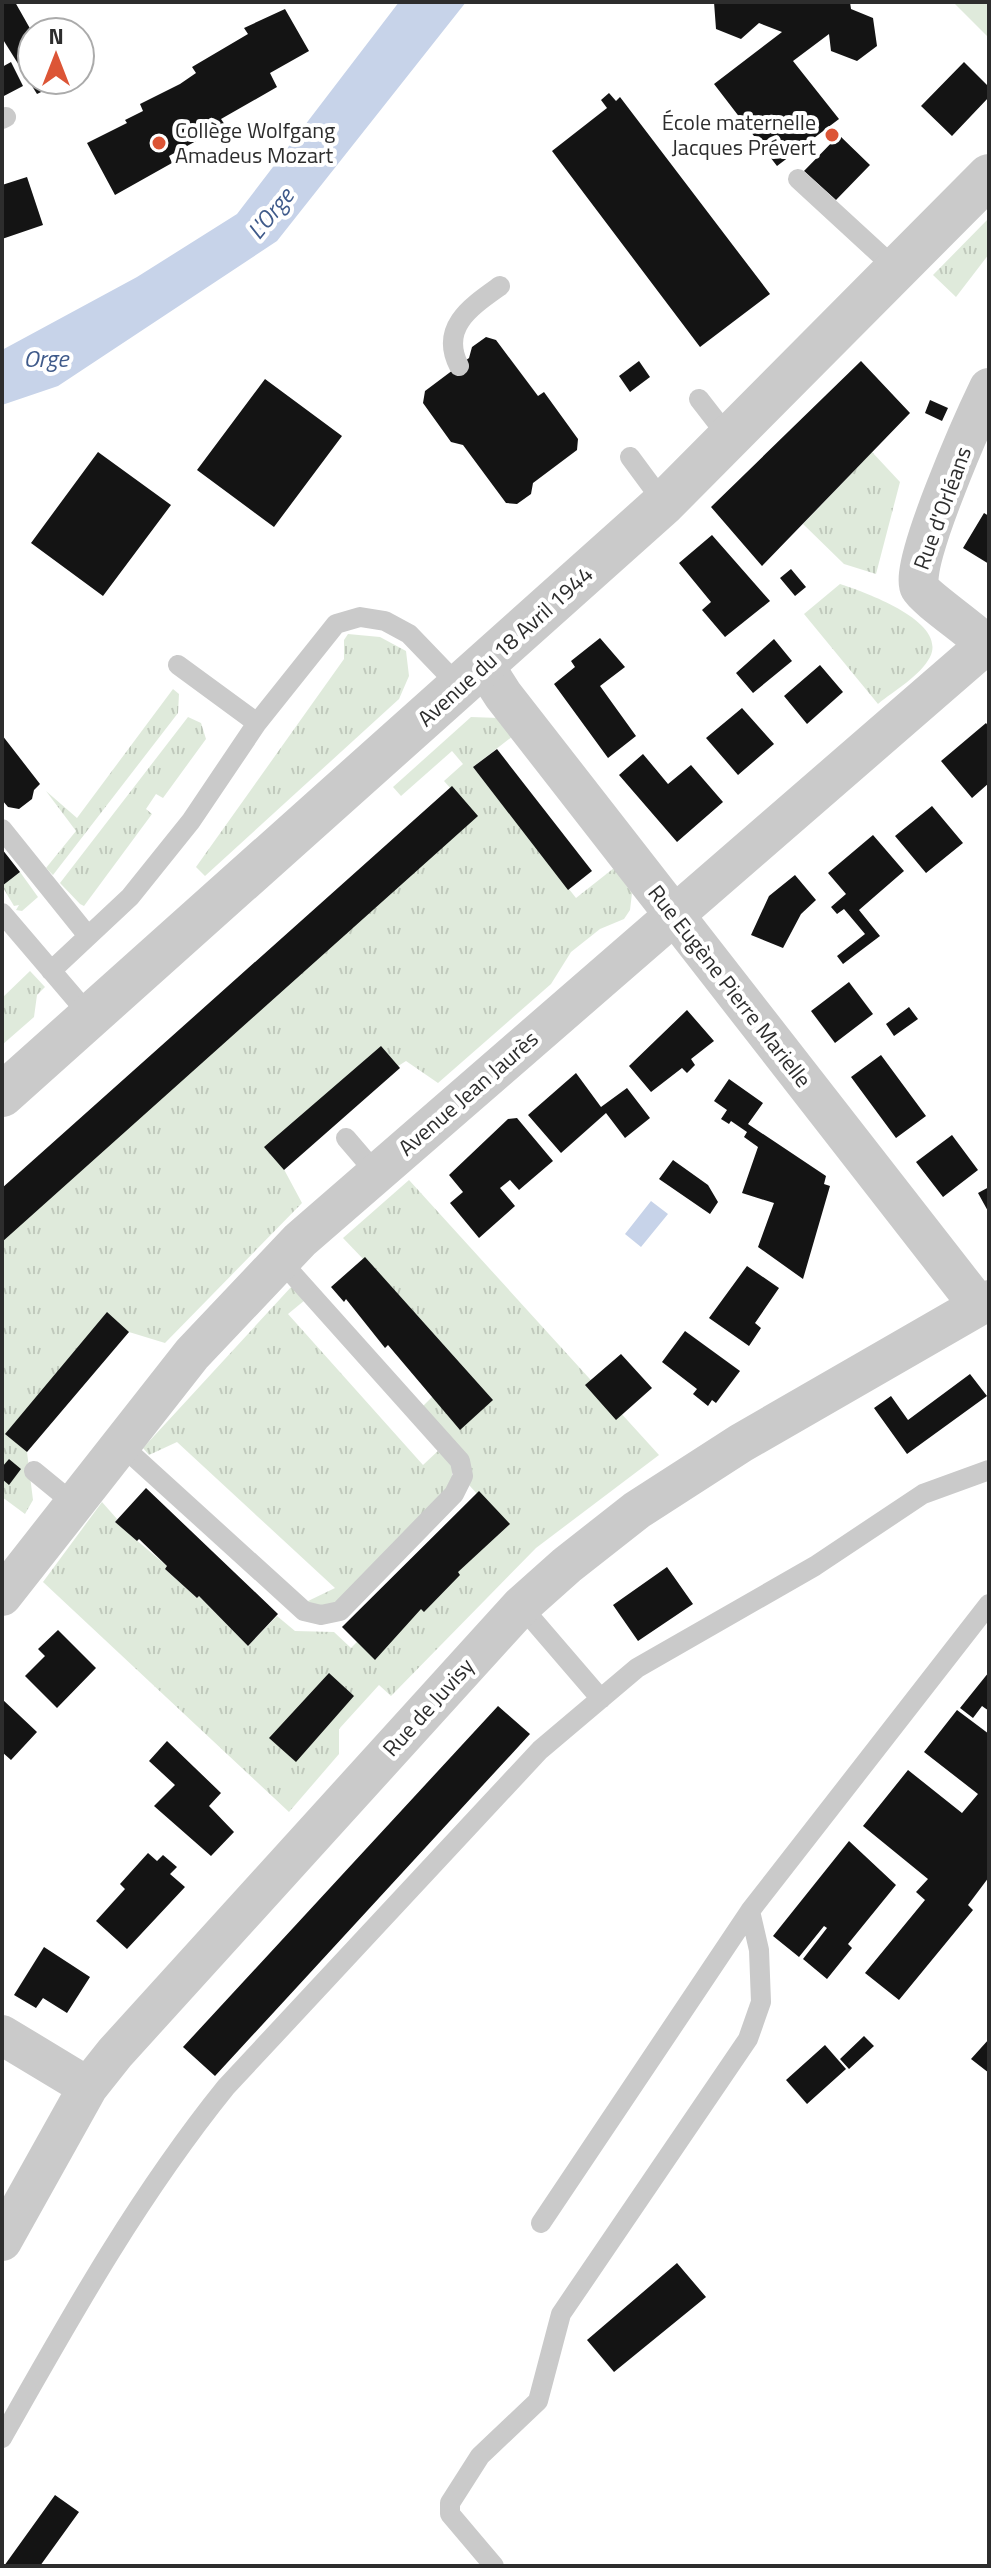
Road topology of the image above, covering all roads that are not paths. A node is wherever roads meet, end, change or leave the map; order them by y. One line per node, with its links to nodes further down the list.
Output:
1 (989, 176): 3 (street, Avenue du 18 Avril 1944)
2 (798, 179): 3 (lane)
3 (897, 270): 8 (street, Avenue du 18 Avril 1944)
4 (500, 286): 5 (lane)
5 (459, 366)
6 (989, 388): 11 (street, Rue d'Orléans)
7 (699, 399): 8 (lane)
8 (730, 439): 10 (street, Avenue du 18 Avril 1944)
9 (630, 457): 10 (lane)
10 (664, 503): 13 (street, Avenue du 18 Avril 1944)
11 (988, 645): 17 (street, Avenue Jean Jaurès)
12 (178, 665): 14 (lane)
13 (471, 675): 14 (lane); 17 (street, Rue Eugène Pierre Marielle); 20 (street, Avenue du 18 Avril 1944)
14 (257, 723): 18 (lane)
15 (2, 829): 18 (lane)
16 (2, 913): 19 (lane)
17 (674, 913): 23 (street, Avenue Jean Jaurès); 25 (street, Rue Eugène Pierre Marielle)
18 (88, 936): 19 (lane)
19 (51, 971): 20 (lane)
20 (90, 1016): 21 (street, Avenue du 18 Avril 1944)
21 (2, 1095)
22 (346, 1138): 23 (lane)
23 (376, 1173): 24 (street, Avenue Jean Jaurès)
24 (280, 1260): 26 (street, Avenue Jean Jaurès); 26 (lane)
25 (984, 1303): 32 (street, Rue de Juvisy)
26 (119, 1443): 29 (street, Avenue Jean Jaurès)
27 (989, 1470): 33 (lane)
28 (34, 1471): 29 (lane)
29 (73, 1503): 30 (street, Avenue Jean Jaurès)
30 (2, 1596)
31 (989, 1604): 34 (lane)
32 (521, 1606): 33 (lane); 36 (street, Rue de Juvisy)
33 (601, 1699): 39 (lane)
34 (750, 1911): 37 (lane); 40 (lane)
35 (2, 2035): 36 (street)
36 (88, 2087): 38 (street, Rue de Juvisy)
37 (541, 2223)
38 (2, 2241)
39 (2, 2438)
40 (494, 2566)

